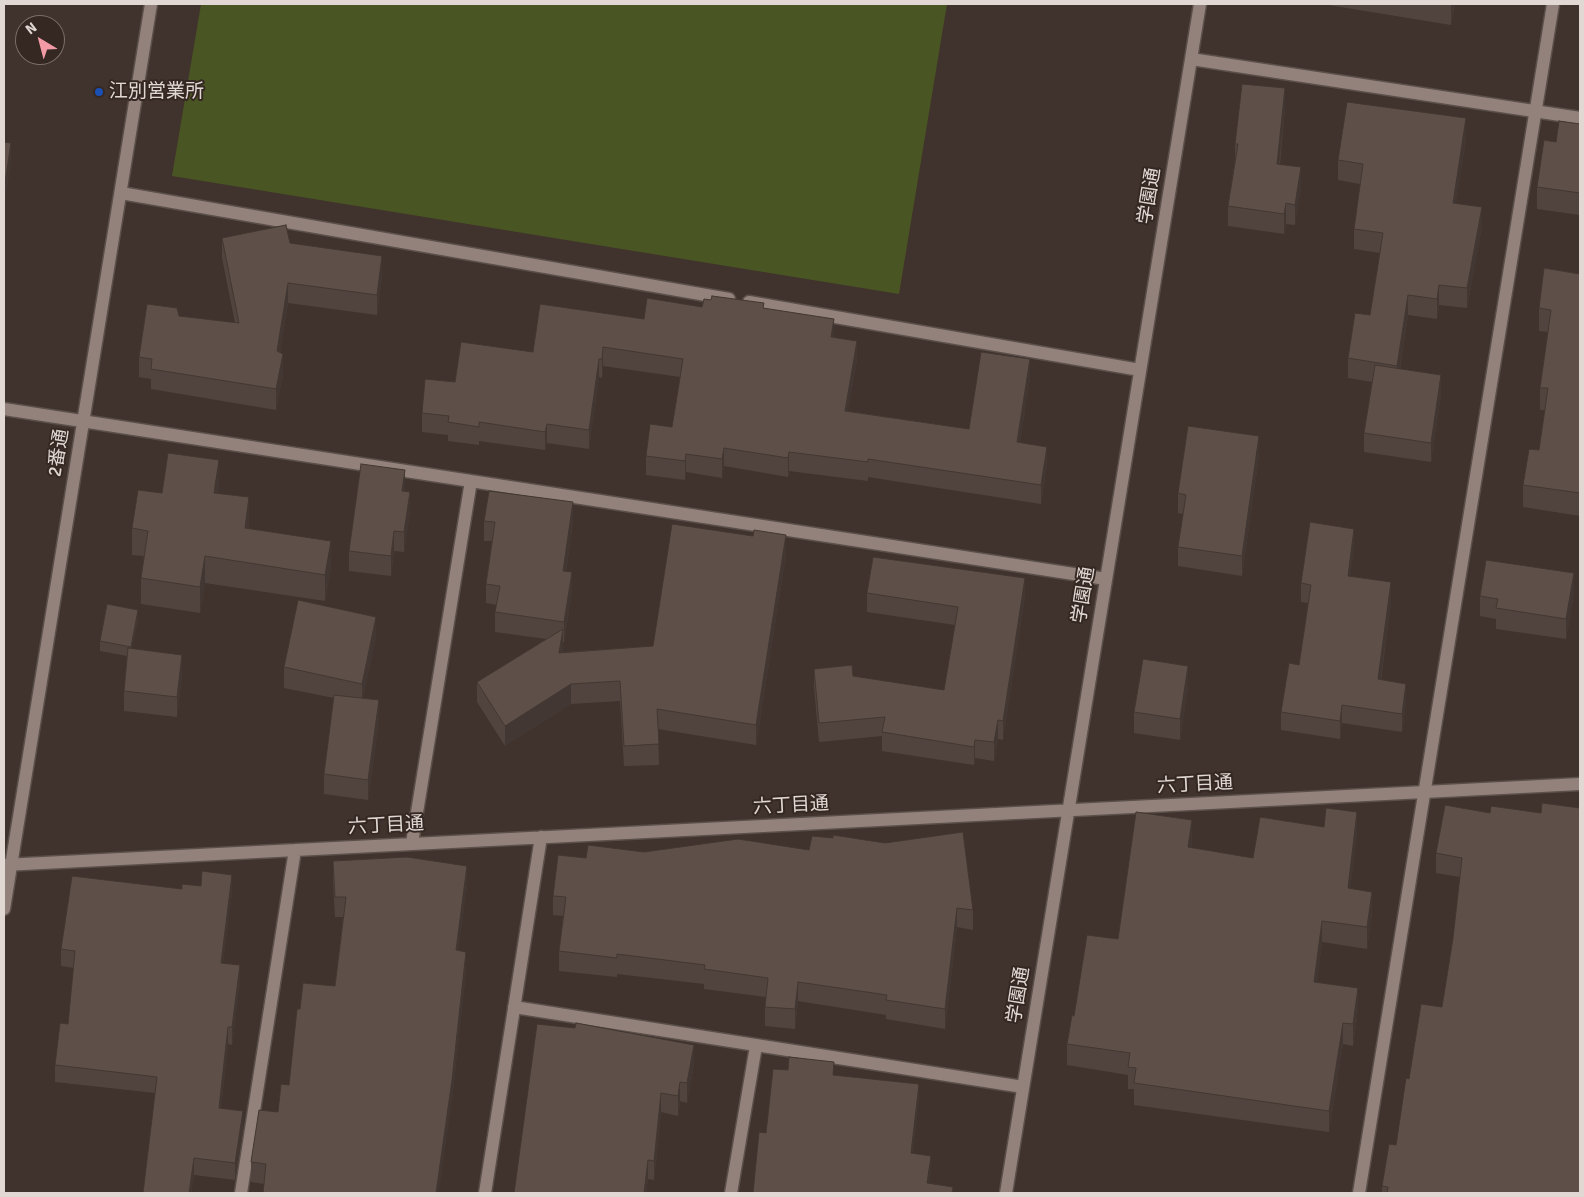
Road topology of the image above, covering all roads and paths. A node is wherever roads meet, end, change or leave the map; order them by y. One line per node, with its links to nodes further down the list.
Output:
1 (151, 4): 7 (street, 2番通)
2 (1200, 4): 4 (street, 学園通)
3 (1553, 4): 5 (street)
4 (1191, 59): 5 (street); 8 (street, 学園通)
5 (1536, 112): 6 (street); 14 (street)
6 (1580, 118)
7 (121, 193): 8 (street); 10 (street, 2番通)
8 (1140, 370): 12 (street, 学園通)
9 (4, 409): 10 (street)
10 (83, 422): 11 (street); 19 (street, 2番通)
11 (471, 481): 12 (street); 17 (street)
12 (1106, 578): 15 (street, 学園通)
13 (1580, 784): 14 (street, 六丁目通)
14 (1423, 792): 15 (street, 六丁目通); 28 (street)
15 (1067, 811): 16 (street, 六丁目通); 23 (street, 学園通)
16 (541, 837): 17 (street, 六丁目通); 21 (street)
17 (412, 843): 18 (street, 六丁目通)
18 (294, 850): 19 (street, 六丁目通); 24 (street)
19 (7, 865): 20 (street, 2番通)
20 (4, 909)
21 (514, 1007): 22 (street); 25 (street)
22 (756, 1046): 23 (street); 26 (street)
23 (1023, 1088): 27 (street, 学園通)
24 (241, 1193)
25 (485, 1193)
26 (731, 1193)
27 (1006, 1193)
28 (1359, 1193)

